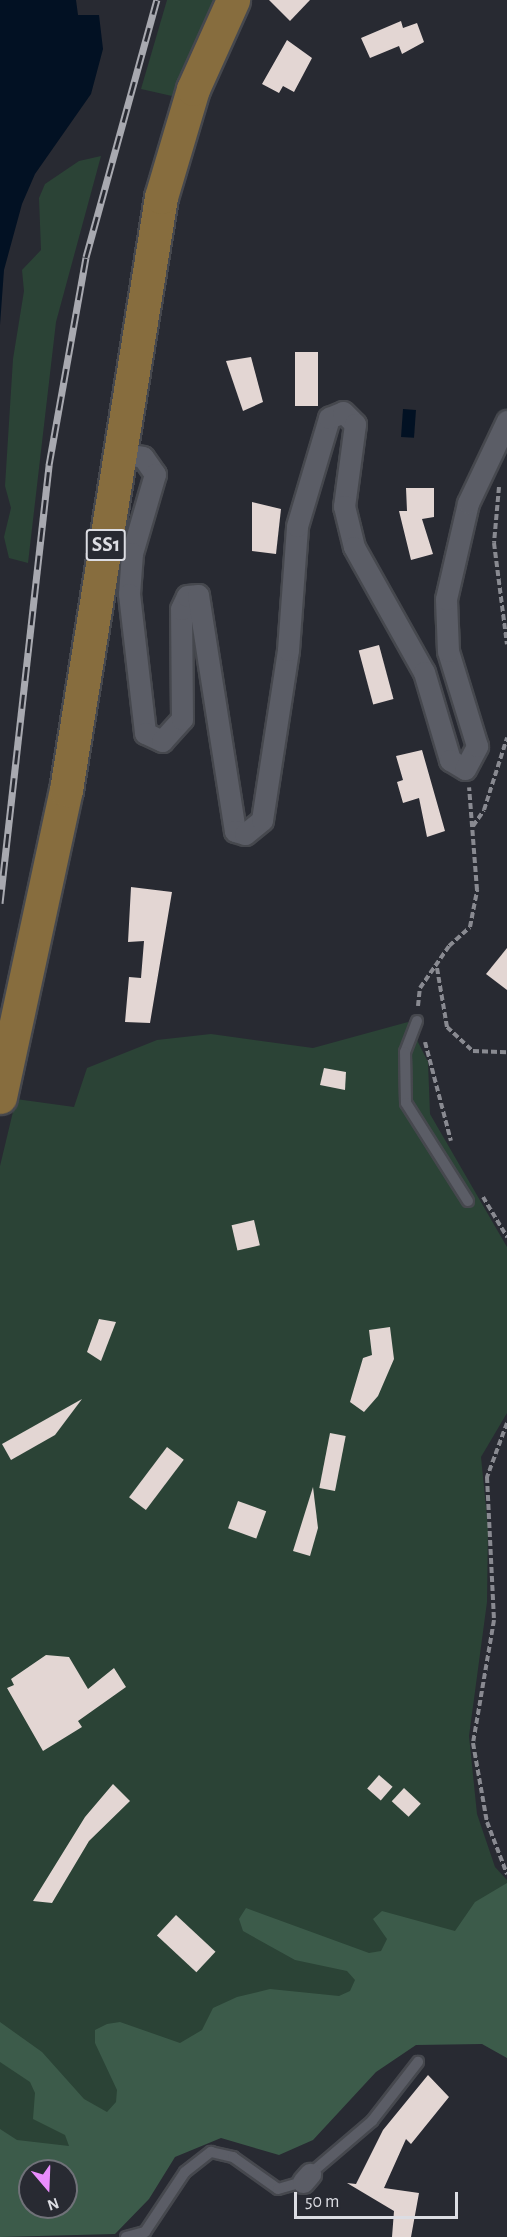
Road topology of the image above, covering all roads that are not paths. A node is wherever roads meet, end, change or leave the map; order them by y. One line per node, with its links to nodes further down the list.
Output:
1 (233, 0): 3 (main road, SS1)
2 (507, 421): 3 (street)
3 (119, 453): 5 (main road, SS1)
4 (417, 1021): 6 (lane)
5 (0, 1097)
6 (468, 1201)
7 (418, 2062): 8 (lane)
8 (126, 2237)

